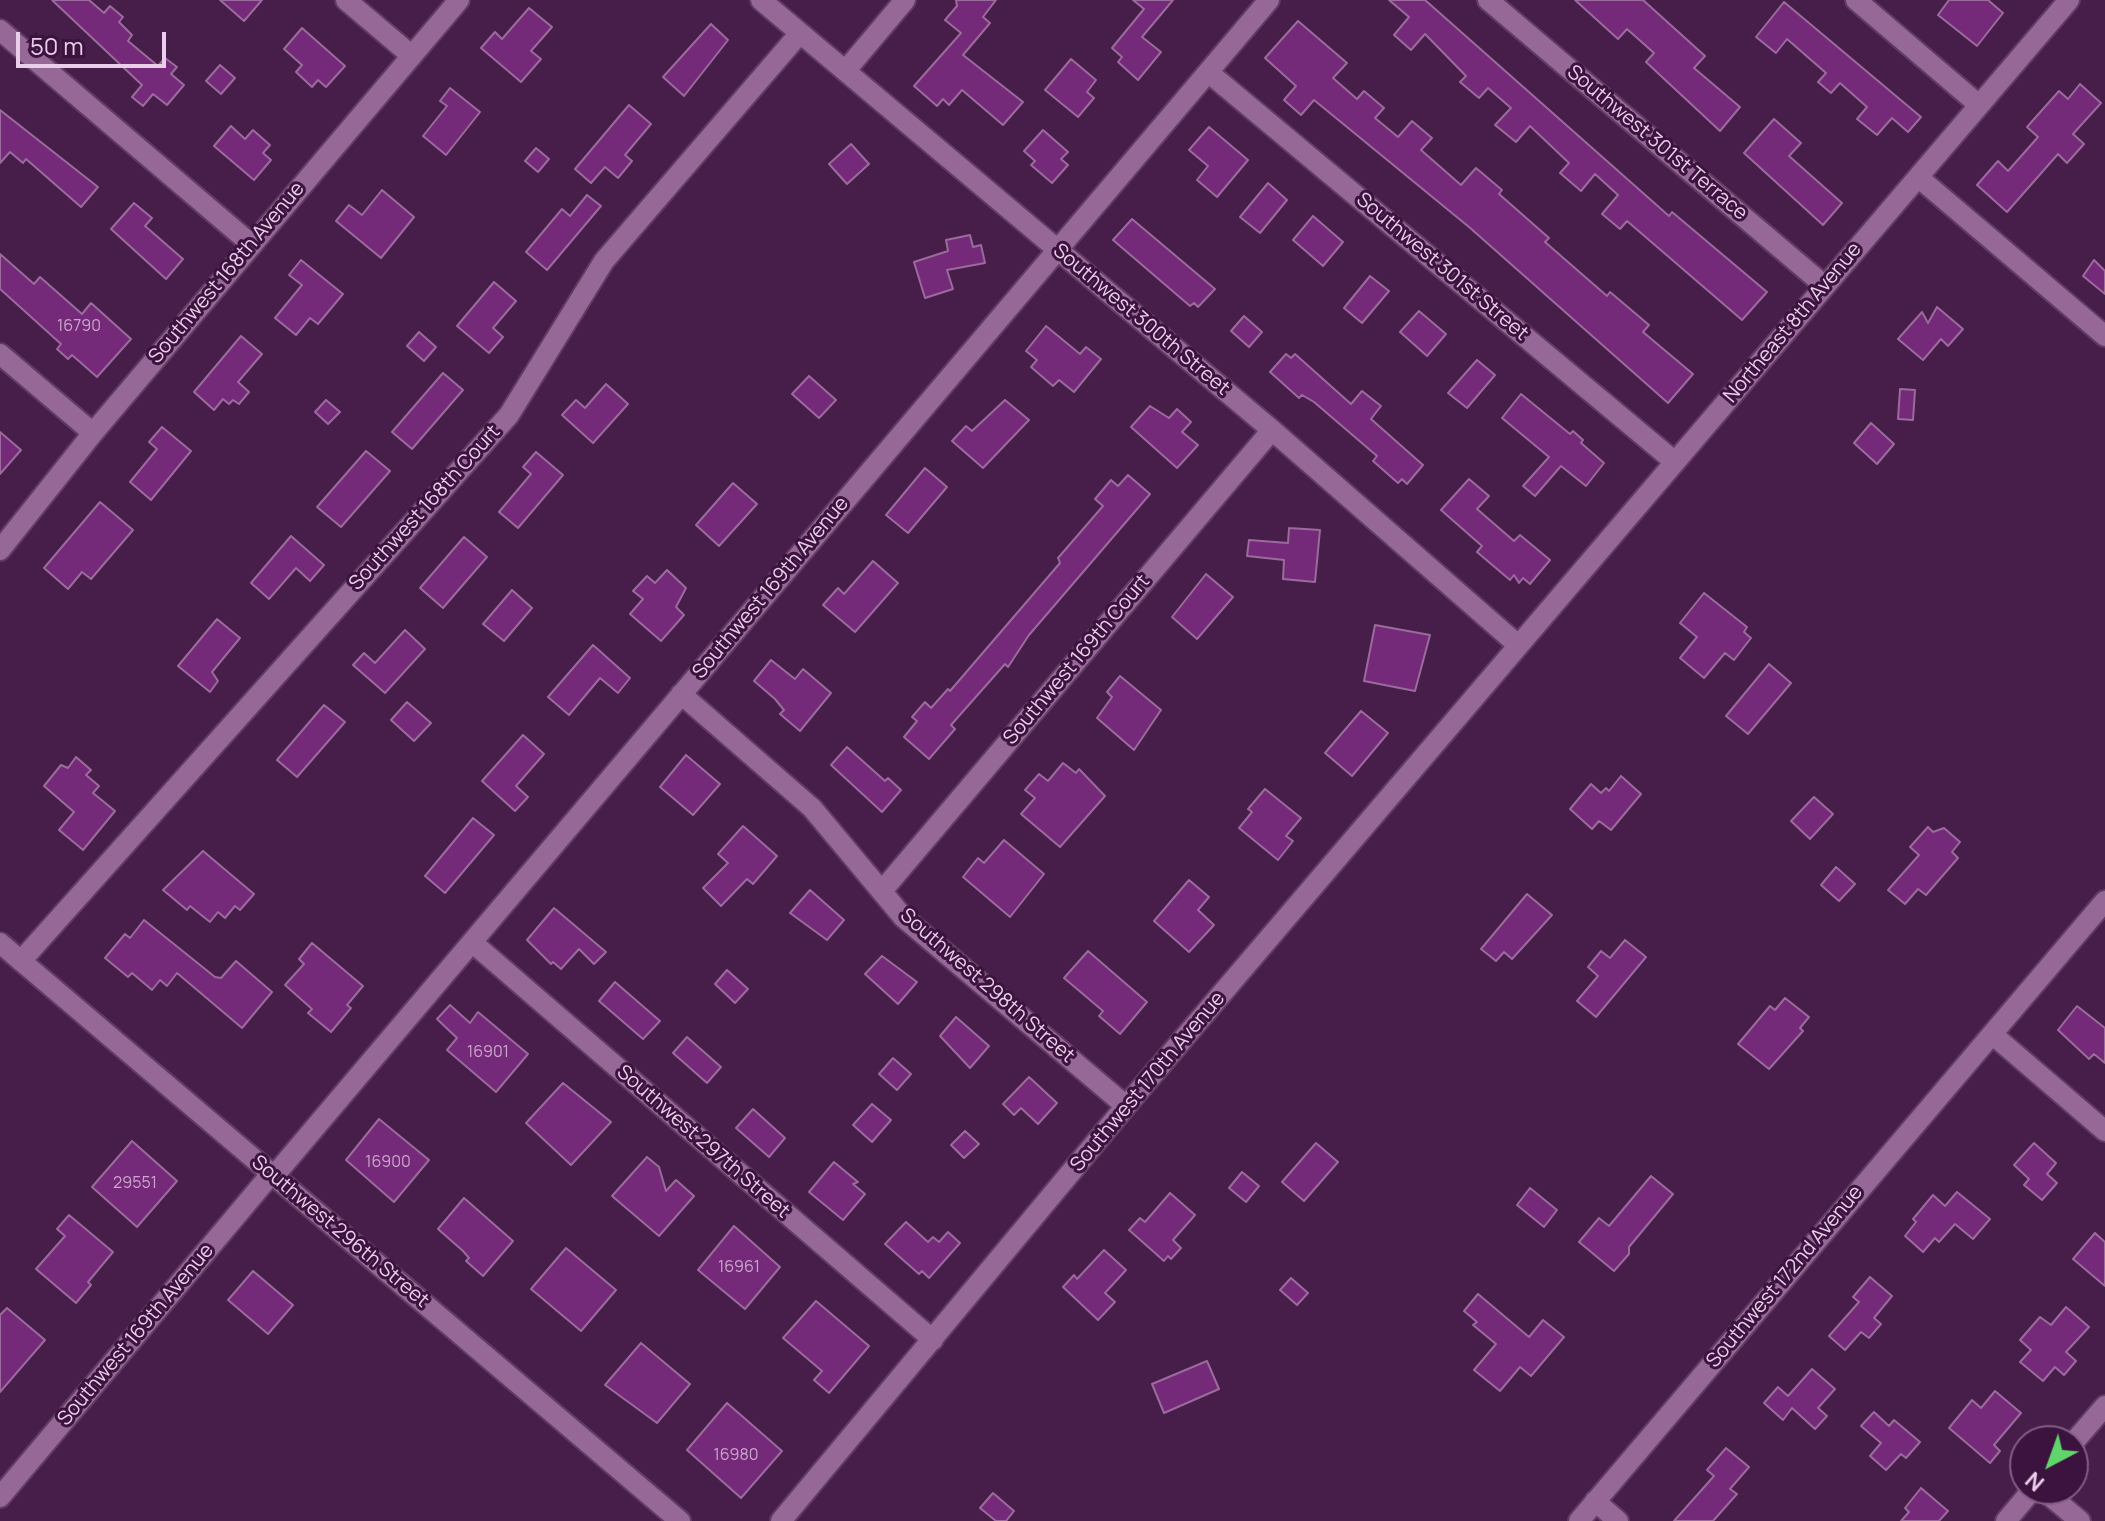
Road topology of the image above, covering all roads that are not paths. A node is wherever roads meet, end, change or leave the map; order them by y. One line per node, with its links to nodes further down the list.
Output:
1 (346, 0): 11 (street)
2 (459, 0): 11 (street, Southwest 168th Avenue)
3 (761, 0): 10 (street, Southwest 300th Street)
4 (905, 0): 12 (street)
5 (1269, 0): 13 (street, Southwest 169th Avenue)
6 (1488, 0): 18 (street, Southwest 301st Terrace)
7 (1856, 0): 14 (street)
8 (2069, 0): 14 (street, Northeast 8th Avenue)
9 (0, 30): 16 (street)
10 (800, 33): 12 (street, Southwest 300th Street); 31 (street, Southwest 168th Court)
11 (412, 56): 16 (street, Southwest 168th Avenue)
12 (847, 69): 17 (street, Southwest 300th Street)
13 (1208, 72): 17 (street, Southwest 169th Avenue); 23 (street, Southwest 301st Street)
14 (1979, 105): 15 (street, Northeast 8th Avenue)
15 (1918, 177): 18 (street, Northeast 8th Avenue); 19 (street)
16 (251, 244): 22 (street, Southwest 168th Avenue)
17 (1057, 250): 21 (street, Southwest 300th Street); 26 (street, Southwest 169th Avenue)
18 (1825, 286): 23 (street, Northeast 8th Avenue)
19 (2105, 336)
20 (0, 354): 22 (street)
21 (1272, 430): 25 (street, Southwest 300th Street); 27 (street, Southwest 169th Court)
22 (93, 433): 24 (street, Southwest 168th Avenue)
23 (1675, 462): 25 (street, Northeast 8th Avenue)
24 (0, 550)
25 (1518, 645): 33 (street, Southwest 170th Avenue)
26 (681, 694): 27 (street, Southwest 298th Street); 30 (street, Southwest 169th Avenue)
27 (882, 891): 33 (street, Southwest 298th Street)
28 (2105, 901): 32 (street, Southwest 172nd Avenue)
29 (0, 943): 31 (street, Southwest 296th Street)
30 (473, 943): 35 (street, Southwest 169th Avenue); 36 (street, Southwest 297th Street)
31 (21, 961): 35 (street, Southwest 296th Street)
32 (1992, 1034): 34 (street); 40 (street, Southwest 172nd Avenue)
33 (1126, 1106): 36 (street, Southwest 170th Avenue)
34 (2105, 1131)
35 (273, 1175): 39 (street, Southwest 169th Avenue); 43 (street, Southwest 296th Street)
36 (933, 1340): 44 (street, Southwest 170th Avenue)
37 (2105, 1406): 38 (street)
38 (2089, 1425)
39 (0, 1497)
40 (1595, 1501): 45 (street, Southwest 172nd Avenue); 46 (street)
41 (2020, 1505): 47 (street)
42 (2061, 1505): 48 (street)
43 (680, 1521)
44 (781, 1521)
45 (1579, 1521)
46 (1618, 1521)
47 (2006, 1521)
48 (2080, 1521)

